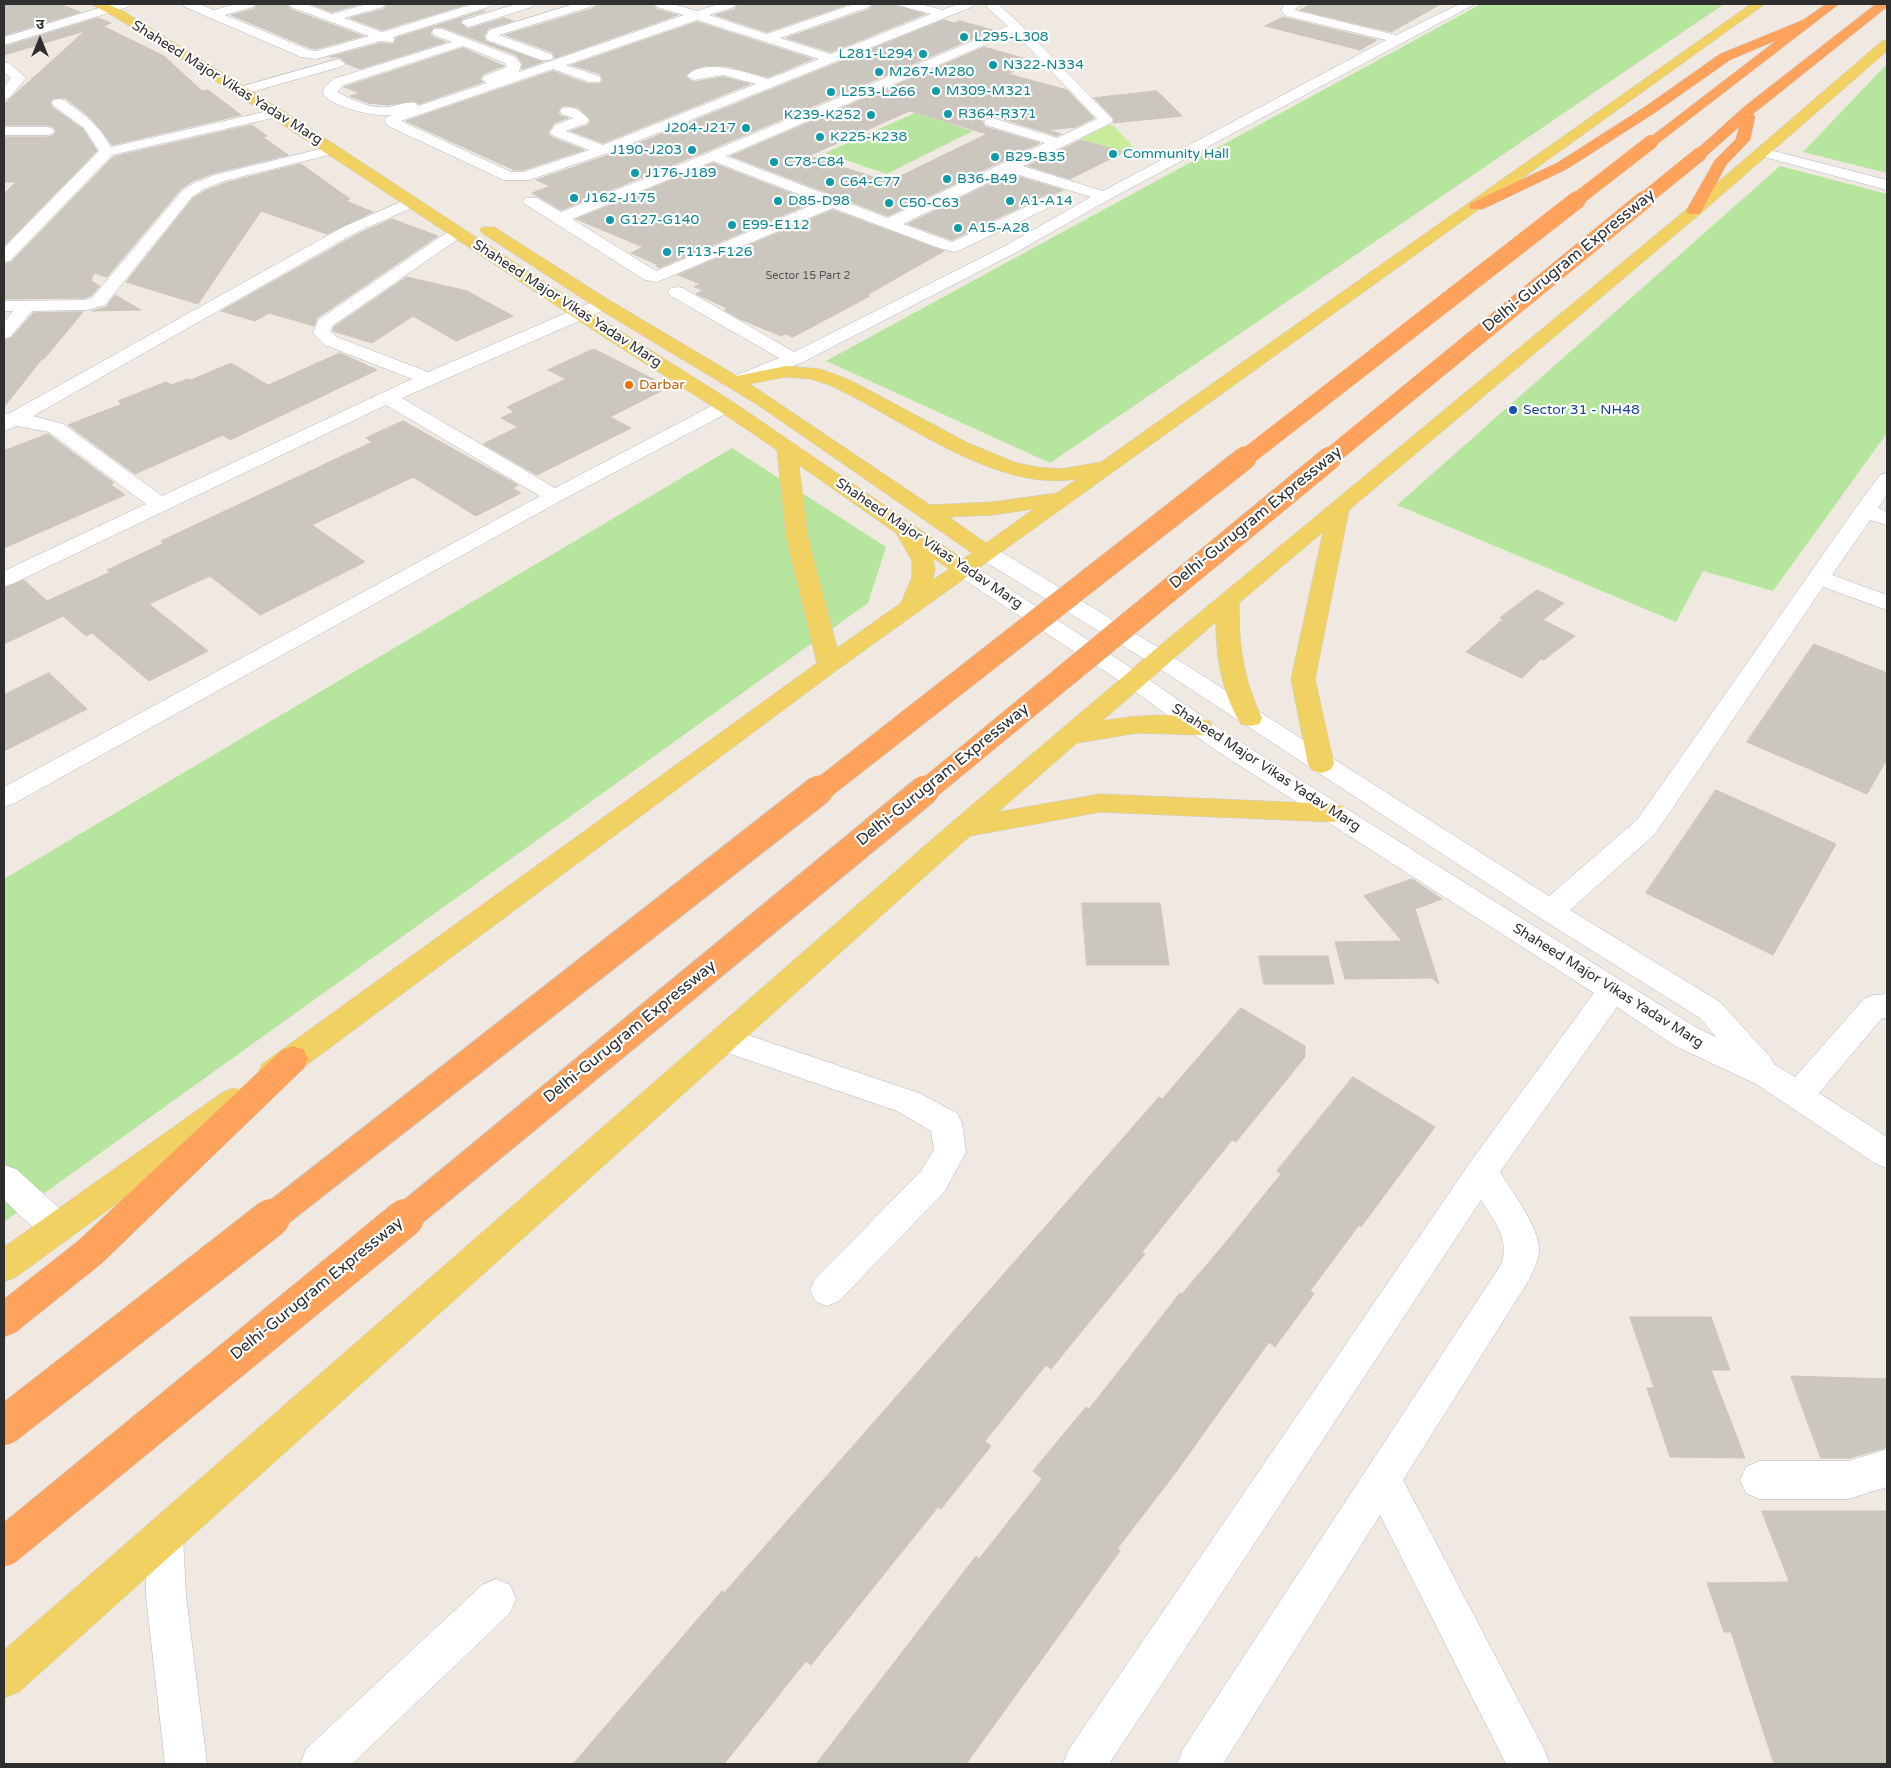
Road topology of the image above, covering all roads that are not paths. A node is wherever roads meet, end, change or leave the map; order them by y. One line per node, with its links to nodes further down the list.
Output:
1 (124, 4): 19 (street); 45 (main road, Shaheed Major Vikas Yadav Marg)
2 (189, 4): 21 (street)
3 (249, 4): 21 (street)
4 (295, 4): 24 (street)
5 (379, 4): 24 (street)
6 (485, 4): 30 (street)
7 (528, 4): 29 (street)
8 (586, 4): 40 (street)
9 (661, 4): 23 (street)
10 (730, 4): 23 (street)
11 (865, 4): 31 (street)
12 (908, 4): 22 (street)
13 (968, 4): 22 (street)
14 (1296, 4): 32 (street)
15 (1469, 4): 32 (street)
16 (1759, 4): 75 (main road)
17 (1833, 4): 26 (highway)
18 (1883, 4): 52 (highway, Delhi-Gurugram Expressway)
19 (102, 6): 33 (street); 46 (main road, Shaheed Major Vikas Yadav Marg)
20 (993, 6): 28 (street)
21 (214, 14): 30 (street)
22 (943, 14): 39 (street)
23 (697, 15): 25 (street); 27 (street)
24 (331, 18): 30 (street)
25 (718, 22): 27 (street); 31 (street)
26 (1808, 23): 75 (highway); 136 (highway, bridge)
27 (664, 27): 40 (street)
28 (1016, 27): 62 (street); 67 (street)
29 (438, 32): 34 (street); 36 (street)
30 (382, 36): 36 (street)
31 (768, 38): 35 (street); 38 (street); 39 (street)
32 (1398, 39): 70 (street)
33 (4, 41)
34 (464, 42): 34 (street)
35 (737, 43)
36 (401, 44): 45 (street)
37 (1887, 44): 66 (main road)
38 (755, 48)
39 (833, 58): 44 (street)
40 (550, 61): 43 (street); 51 (street)
41 (4, 66): 47 (street)
42 (694, 76): 44 (street)
43 (594, 79)
44 (769, 84): 50 (street)
45 (264, 85): 46 (street); 54 (main road, Shaheed Major Vikas Yadav Marg)
46 (241, 91): 56 (main road, Shaheed Major Vikas Yadav Marg)
47 (4, 95)
48 (701, 97): 50 (street)
49 (59, 103): 65 (street)
50 (719, 104): 59 (street)
51 (434, 105): 55 (street); 64 (street)
52 (1750, 108): 76 (highway); 141 (highway, Delhi-Gurugram Expressway, bridge)
53 (567, 111): 64 (street)
54 (305, 112)
55 (450, 112)
56 (277, 113): 63 (main road, Shaheed Major Vikas Yadav Marg); 65 (street)
57 (649, 119): 59 (street)
58 (991, 122): 62 (street)
59 (666, 125): 64 (street)
60 (4, 131): 61 (street)
61 (47, 131)
62 (1059, 143): 68 (street)
63 (332, 150): 73 (main road, Shaheed Major Vikas Yadav Marg); 85 (street)
64 (603, 150)
65 (107, 152): 81 (street)
66 (1762, 152): 69 (street); 76 (main road)
67 (713, 156): 74 (street); 77 (street)
68 (1014, 165): 70 (street); 79 (street)
69 (1887, 185)
70 (1097, 194): 88 (street)
71 (1055, 199): 79 (street)
72 (531, 201): 77 (street)
73 (412, 202): 80 (main road, Shaheed Major Vikas Yadav Marg); 93 (street)
74 (832, 202): 77 (street); 79 (street)
75 (1477, 206): 95 (main road)
76 (1694, 211): 100 (main road)
77 (560, 218)
78 (471, 219): 83 (main road, Shaheed Major Vikas Yadav Marg)
79 (889, 224)
80 (458, 232): 86 (main road, Shaheed Major Vikas Yadav Marg); 89 (street)
81 (6, 254)
82 (677, 292): 88 (street)
83 (603, 304): 86 (street); 90 (main road, Shaheed Major Vikas Yadav Marg)
84 (4, 306): 85 (street)
85 (27, 306): 87 (street)
86 (582, 314): 89 (street); 92 (main road, Shaheed Major Vikas Yadav Marg)
87 (4, 333)
88 (794, 359): 90 (street)
89 (428, 380): 91 (street)
90 (736, 382): 95 (main road); 102 (main road, Shaheed Major Vikas Yadav Marg)
91 (387, 397): 97 (street); 99 (street)
92 (726, 406): 94 (main road, Shaheed Major Vikas Yadav Marg); 97 (street)
93 (8, 421): 99 (street)
94 (787, 448): 104 (main road, Shaheed Major Vikas Yadav Marg); 113 (main road)
95 (1112, 464): 98 (main road)
96 (1887, 479): 101 (street)
97 (555, 496): 119 (street)
98 (1066, 497): 102 (main road); 105 (main road)
99 (161, 505): 108 (street)
100 (1339, 508): 109 (main road); 118 (main road)
101 (1864, 510): 103 (street); 107 (street)
102 (926, 512): 105 (main road, Shaheed Major Vikas Yadav Marg)
103 (1887, 519)
104 (903, 527): 106 (main road, Shaheed Major Vikas Yadav Marg); 111 (main road)
105 (987, 553): 106 (main road); 112 (street, Shaheed Major Vikas Yadav Marg)
106 (963, 569): 111 (main road); 114 (street, Shaheed Major Vikas Yadav Marg)
107 (1818, 578): 110 (street); 122 (street)
108 (4, 579)
109 (1228, 600): 112 (main road); 115 (main road)
110 (1887, 603)
111 (911, 606): 113 (main road)
112 (1159, 658): 114 (main road); 115 (street, Shaheed Major Vikas Yadav Marg)
113 (829, 665): 126 (main road)
114 (1134, 680): 116 (street, Shaheed Major Vikas Yadav Marg); 117 (main road)
115 (1250, 718): 118 (street, Shaheed Major Vikas Yadav Marg)
116 (1200, 728): 117 (main road); 120 (street, Shaheed Major Vikas Yadav Marg)
117 (1069, 736): 121 (main road)
118 (1321, 764): 122 (street, Shaheed Major Vikas Yadav Marg)
119 (4, 798)
120 (1333, 812): 121 (main road); 123 (street, Shaheed Major Vikas Yadav Marg)
121 (961, 829): 125 (main road)
122 (1550, 911): 127 (street, Shaheed Major Vikas Yadav Marg)
123 (1612, 990): 127 (street, Shaheed Major Vikas Yadav Marg); 130 (street)
124 (1887, 1006): 128 (street)
125 (724, 1039): 134 (street); 140 (main road)
126 (293, 1059): 132 (main road); 135 (highway)
127 (1767, 1075): 128 (street, Shaheed Major Vikas Yadav Marg)
128 (1798, 1095): 129 (street, Shaheed Major Vikas Yadav Marg)
129 (1887, 1154)
130 (1482, 1171): 138 (street); 146 (street)
131 (4, 1179): 132 (street)
132 (57, 1228): 133 (main road)
133 (4, 1266)
134 (827, 1290)
135 (4, 1320)
136 (4, 1426)
137 (1886, 1470): 139 (street)
138 (1382, 1479): 147 (street); 148 (street)
139 (1759, 1480)
140 (164, 1536): 143 (main road); 144 (street)
141 (4, 1547)
142 (496, 1599): 145 (street)
143 (4, 1677)
144 (186, 1764)
145 (321, 1764)
146 (1084, 1764)
147 (1198, 1764)
148 (1528, 1764)

